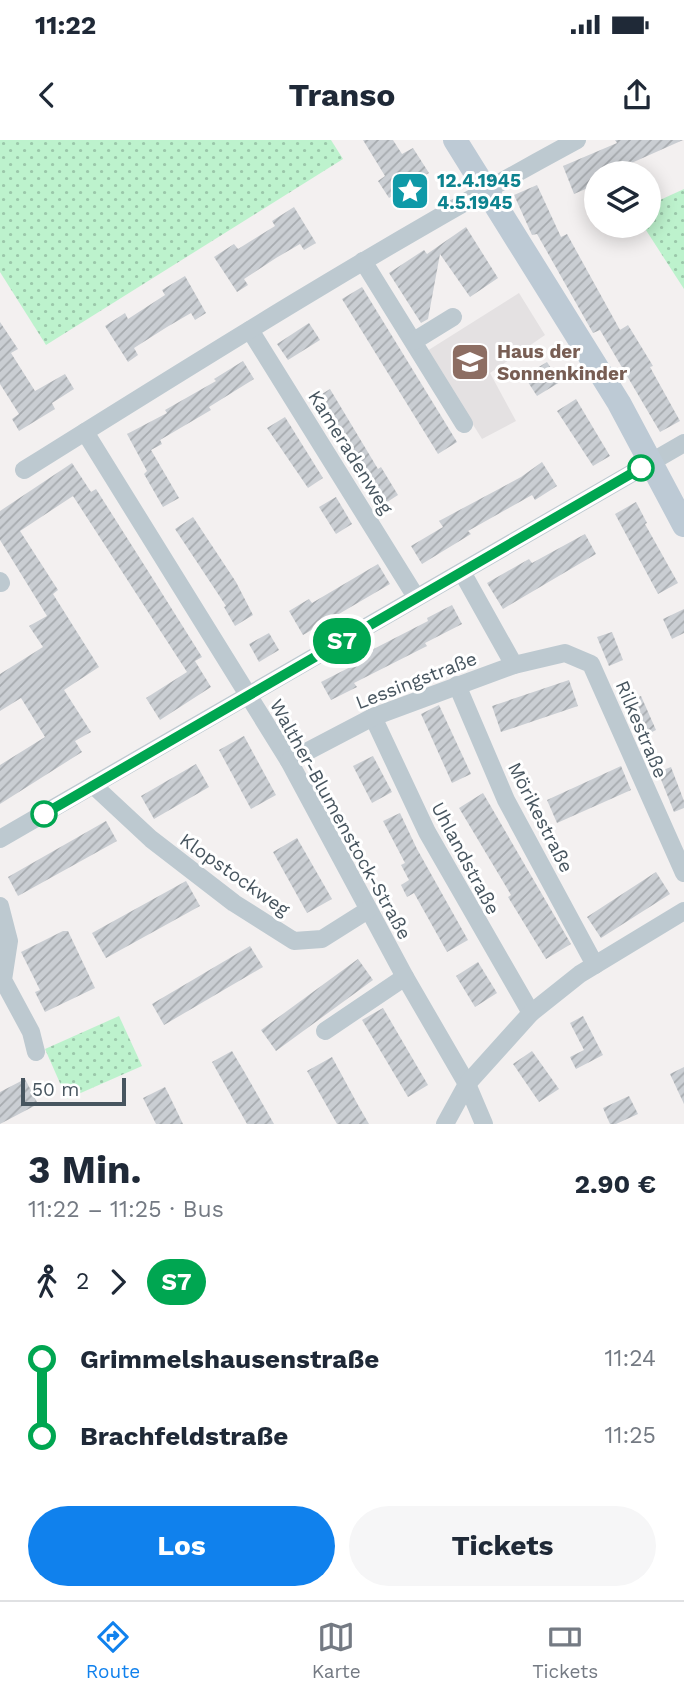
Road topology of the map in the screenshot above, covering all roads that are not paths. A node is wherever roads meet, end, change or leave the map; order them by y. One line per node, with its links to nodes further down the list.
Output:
1 (455, 140): 3 (street)
2 (577, 140): 3 (street)
3 (486, 189): 4 (street); 11 (street)
4 (363, 261): 6 (street); 7 (street)
5 (453, 317): 7 (street)
6 (250, 330): 9 (street); 15 (street, Kameradenweg)
7 (414, 341): 8 (street)
8 (464, 424)
9 (85, 432): 12 (street); 19 (street, Walther-Blumenstock-Straße)
10 (684, 443): 11 (street)
11 (652, 462): 13 (street); 14 (street)
12 (24, 470)
13 (684, 525)
14 (461, 572): 15 (street); 17 (street)
15 (416, 597): 19 (street)
16 (565, 653): 17 (street, Lessingstraße); 24 (street, Rilkestraße)
17 (514, 665): 18 (street, Lessingstraße)
18 (457, 685): 20 (street, Lessingstraße); 28 (street, Mörikestraße)
19 (248, 696): 21 (street, Walther-Blumenstock-Straße); 22 (street)
20 (373, 717): 21 (street, Lessingstraße); 30 (street, Uhlandstraße)
21 (289, 761): 26 (street, Walther-Blumenstock-Straße)
22 (93, 785): 23 (street); 26 (street, Klopstockweg)
23 (0, 839)
24 (684, 873)
25 (0, 906): 32 (street)
26 (368, 910): 29 (street, Walther-Blumenstock-Straße)
27 (684, 911): 28 (street)
28 (595, 965): 30 (street)
29 (404, 977): 31 (street); 33 (street, Walther-Blumenstock-Straße)
30 (531, 1013): 33 (street)
31 (326, 1031)
32 (36, 1052)
33 (467, 1083): 34 (street); 35 (street, Walther-Blumenstock-Straße)
34 (445, 1124)
35 (484, 1124)

